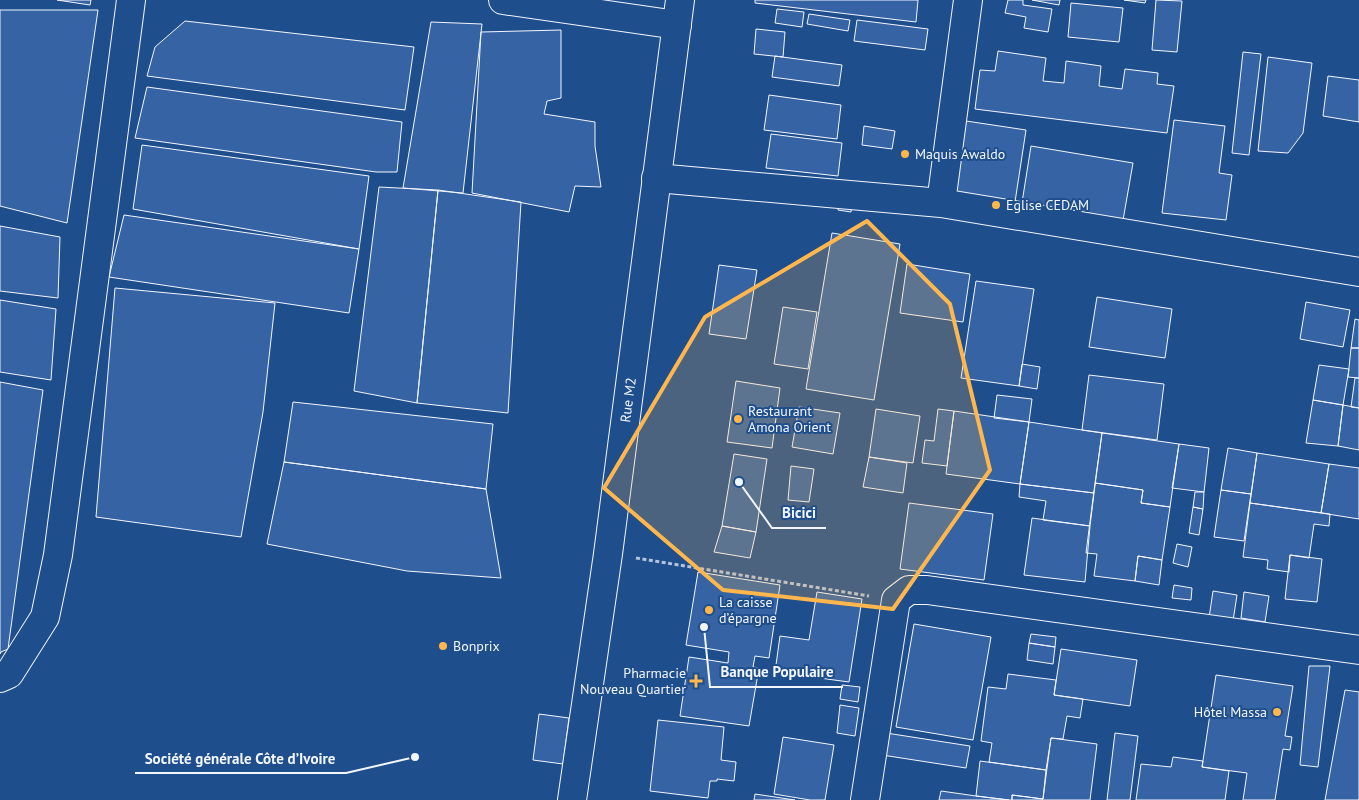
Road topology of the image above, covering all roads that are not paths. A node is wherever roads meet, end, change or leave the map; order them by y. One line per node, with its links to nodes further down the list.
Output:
1 (130, 0): 9 (street)
2 (503, 0): 4 (street)
3 (968, 0): 6 (street)
4 (678, 12): 5 (street, Rue M2)
5 (656, 178): 6 (street); 10 (street, Rue M2)
6 (941, 203): 7 (street)
7 (1359, 272)
8 (1359, 650): 11 (street)
9 (0, 678)
10 (572, 800)
11 (866, 800)

